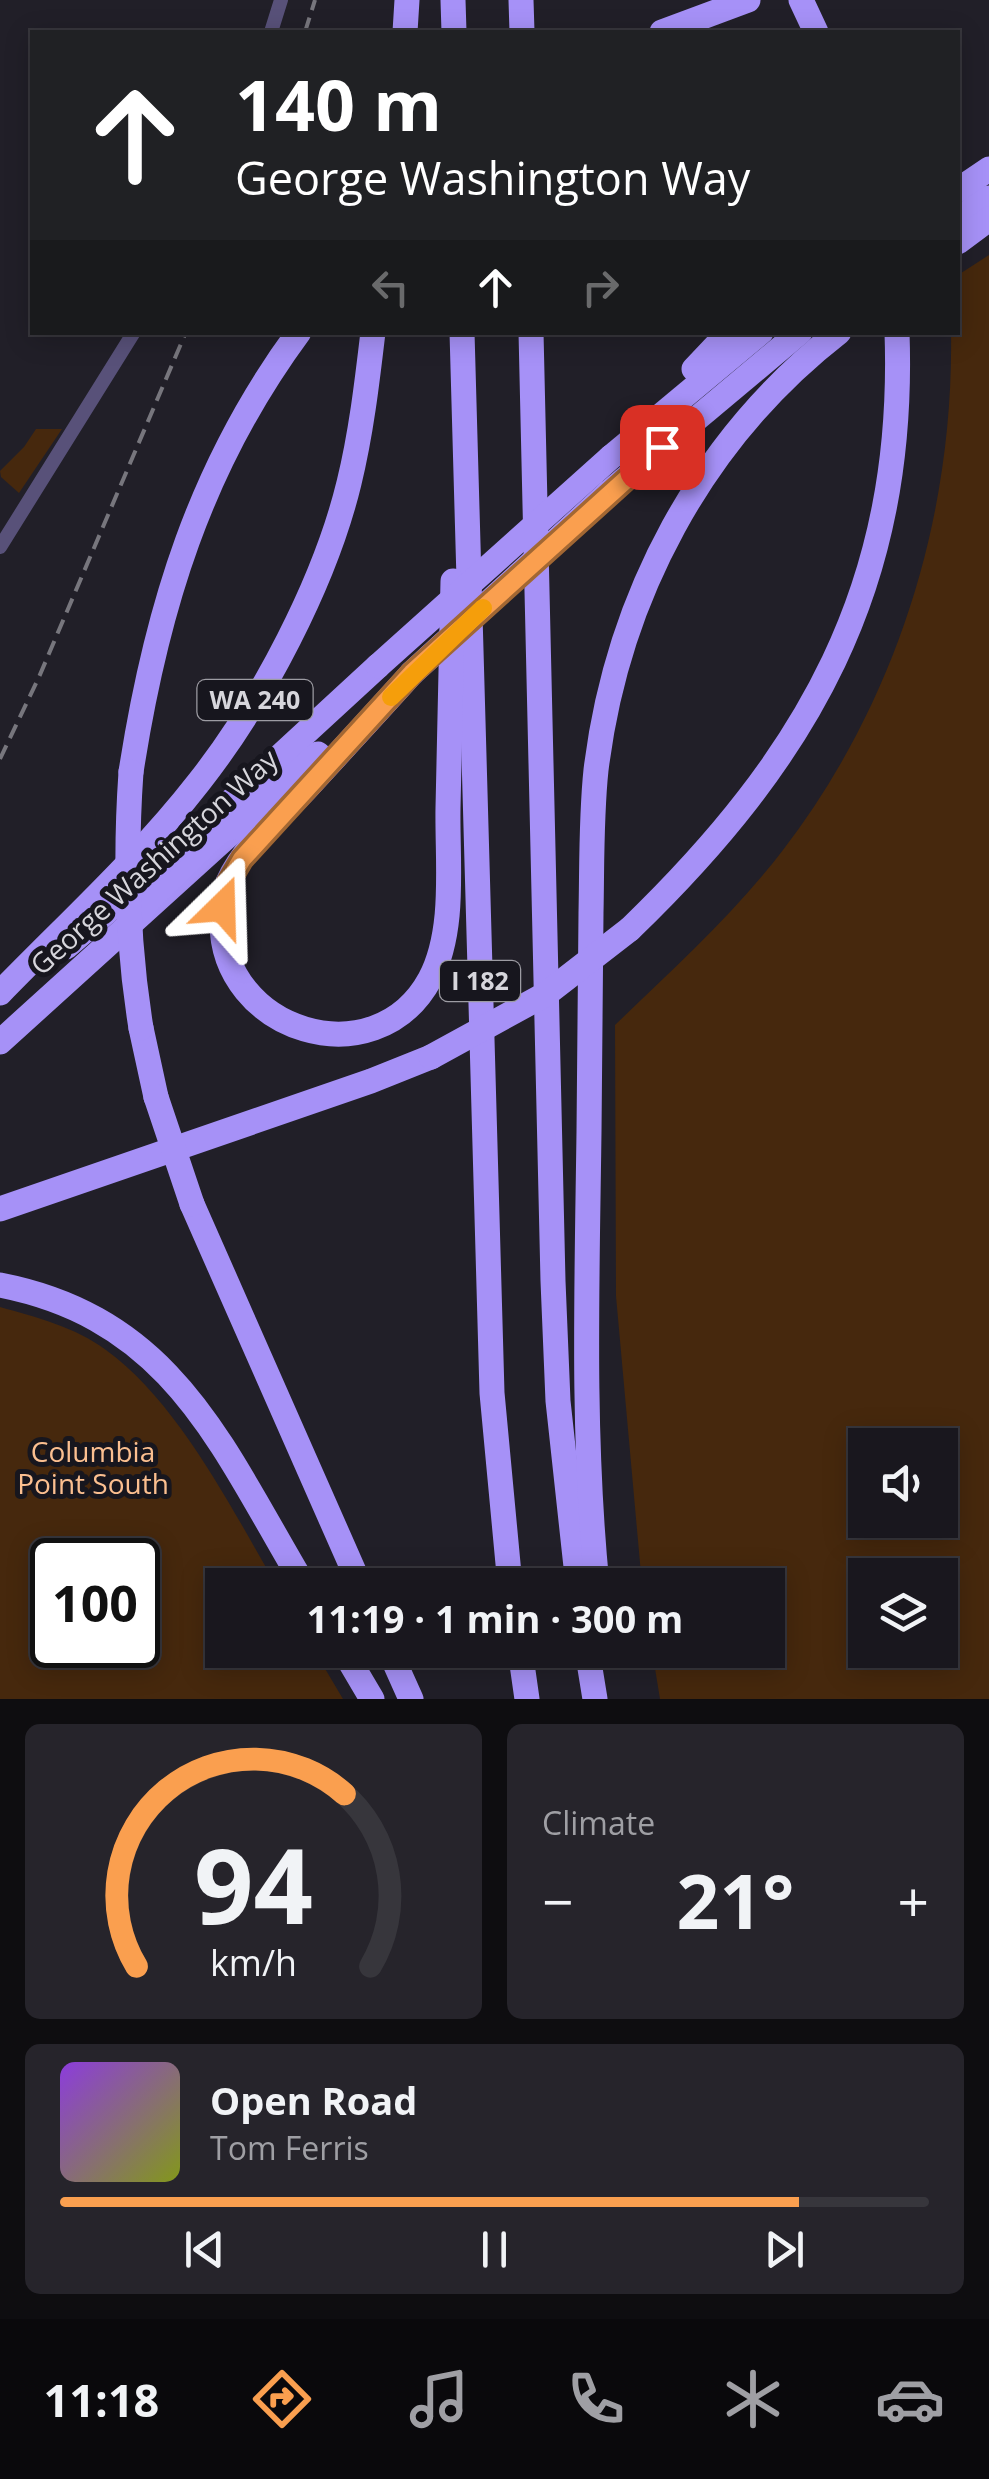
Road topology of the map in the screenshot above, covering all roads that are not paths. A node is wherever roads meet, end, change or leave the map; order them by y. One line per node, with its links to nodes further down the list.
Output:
1 (281, 0): 7 (street)
2 (408, 0): 8 (highway)
3 (453, 0): 9 (highway)
4 (521, 0): 10 (highway)
5 (748, 0): 11 (highway)
6 (801, 0): 12 (highway)
7 (272, 30)
8 (405, 30)
9 (454, 30)
10 (522, 30)
11 (667, 30)
12 (814, 30)
13 (989, 170): 14 (highway)
14 (960, 189)
15 (989, 198): 16 (highway)
16 (960, 218)
17 (989, 218): 18 (highway)
18 (960, 240)
19 (132, 335): 31 (street)
20 (297, 335): 39 (highway, bridge)
21 (374, 335): 33 (highway, WA 240)
22 (462, 335): 29 (highway, I 182)
23 (533, 335): 41 (highway, I 182)
24 (726, 335): 30 (highway)
25 (756, 335): 30 (highway, George Washington Way)
26 (796, 335): 32 (highway, George Washington Way, bridge)
27 (836, 335): 42 (highway)
28 (898, 335): 36 (highway, bridge)
29 (463, 377): 32 (highway); 40 (highway, I 182)
30 (614, 454): 34 (highway, George Washington Way, bridge)
31 (0, 547)
32 (412, 673): 35 (highway, George Washington Way)
33 (0, 993)
34 (0, 1004)
35 (0, 1042)
36 (0, 1209)
37 (0, 1285): 38 (highway)
38 (294, 1568)
39 (353, 1568)
40 (508, 1568)
41 (576, 1568)
42 (596, 1568)
43 (354, 1668): 48 (highway)
44 (397, 1668): 49 (highway)
45 (523, 1668): 50 (highway)
46 (590, 1668): 51 (highway)
47 (606, 1668): 52 (highway)
48 (372, 1699)
49 (411, 1699)
50 (528, 1699)
51 (595, 1699)
52 (610, 1699)

